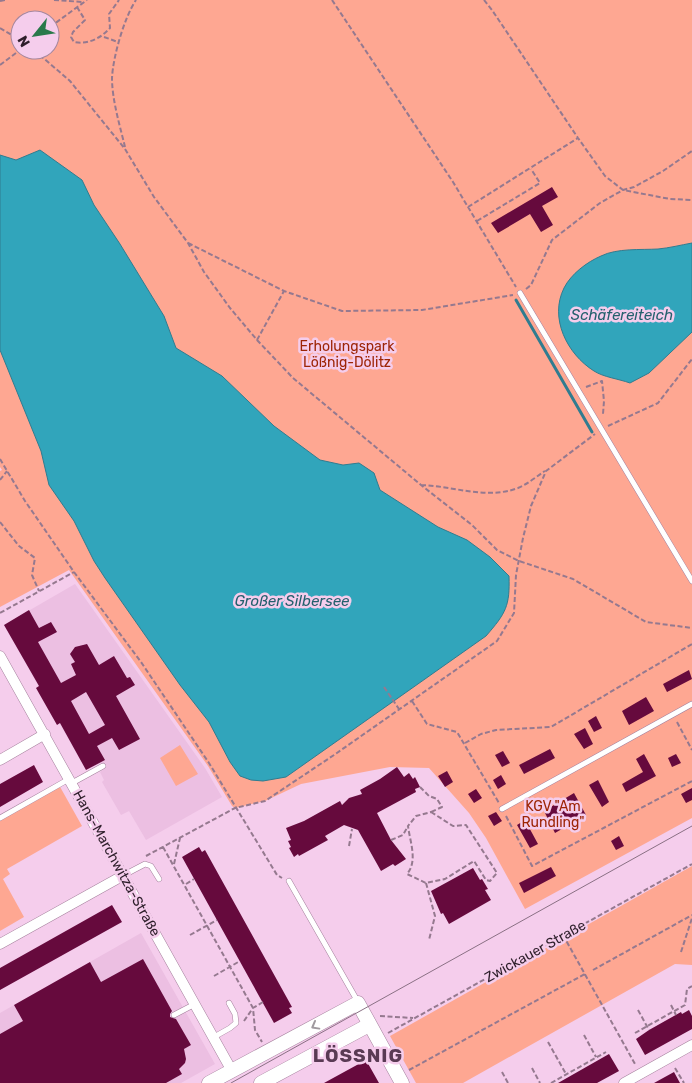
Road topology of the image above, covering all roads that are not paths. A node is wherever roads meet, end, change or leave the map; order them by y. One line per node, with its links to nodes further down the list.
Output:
1 (520, 293): 2 (lane)
2 (692, 581)
3 (0, 656): 5 (street, Hans-Marchwitza-Straße)
4 (692, 704): 9 (lane)
5 (45, 734): 6 (street); 8 (street, Hans-Marchwitza-Straße)
6 (0, 760)
7 (103, 766): 8 (lane)
8 (71, 781): 10 (lane); 11 (street, Hans-Marchwitza-Straße)
9 (502, 808)
10 (0, 818)
11 (124, 875): 12 (lane); 14 (street); 15 (street, Hans-Marchwitza-Straße)
12 (159, 879)
13 (289, 880): 17 (lane)
14 (0, 944)
15 (195, 1003): 18 (lane); 19 (street, Hans-Marchwitza-Straße)
16 (229, 1003): 19 (lane)
17 (364, 1014): 21 (main road, one-way to 21); 22 (main road); 24 (main road)
18 (174, 1015)
19 (214, 1037): 21 (street, Hans-Marchwitza-Straße)
20 (692, 1045): 25 (street)
21 (232, 1071): 23 (main road)
22 (400, 1080)
23 (209, 1083)
24 (261, 1083)
25 (624, 1083)

